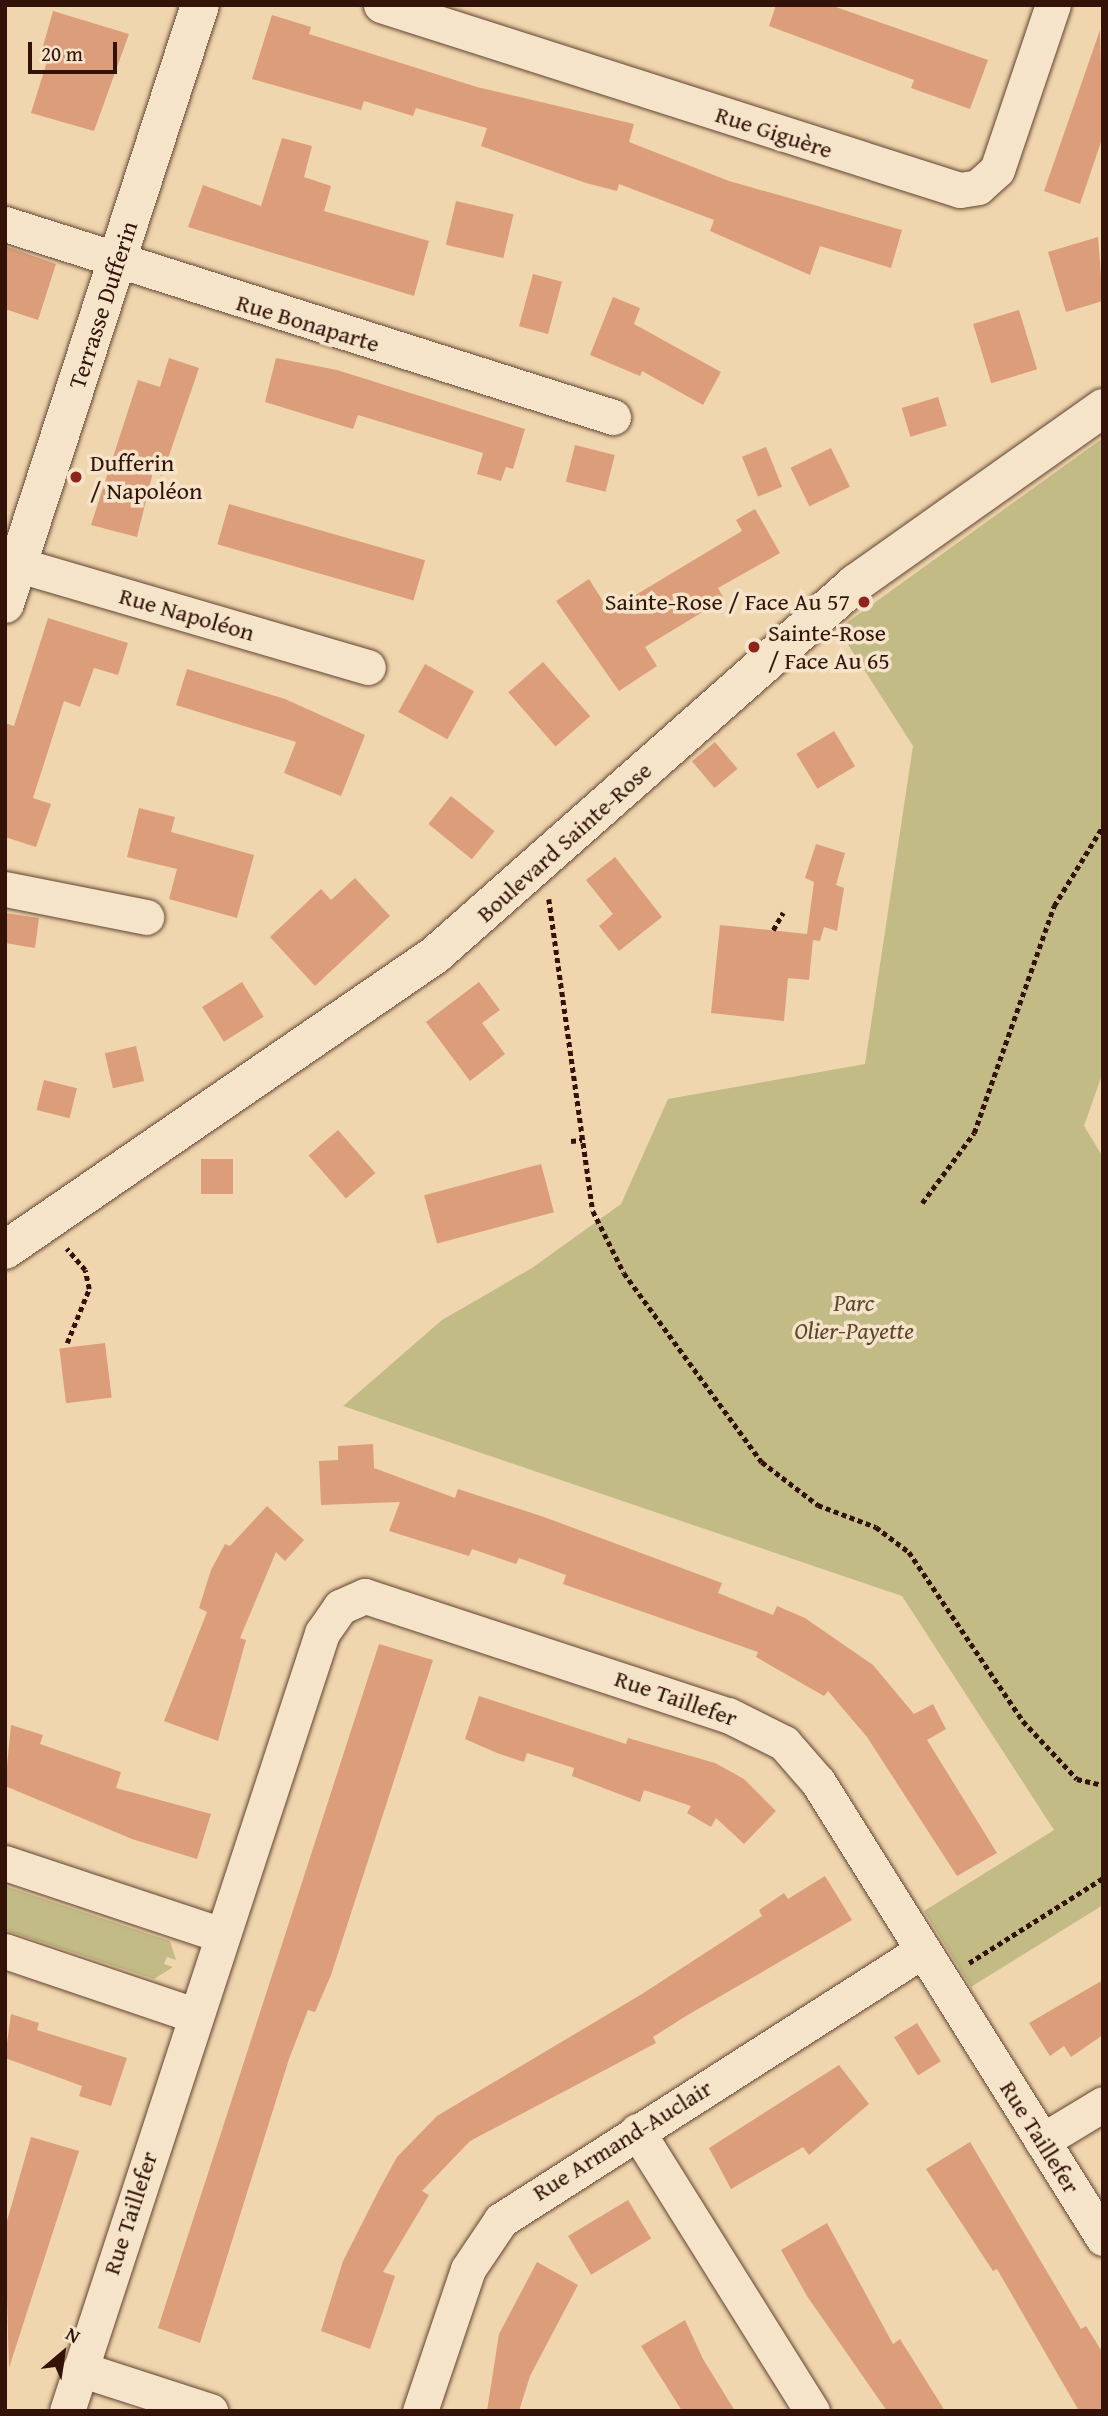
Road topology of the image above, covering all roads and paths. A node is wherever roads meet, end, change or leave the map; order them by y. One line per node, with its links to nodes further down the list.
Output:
1 (200, 5): 5 (street, Terrasse Dufferin)
2 (381, 5): 3 (street, Rue Giguère)
3 (1053, 5)
4 (5, 225): 5 (street, Rue Bonaparte)
5 (117, 262): 7 (street, Rue Bonaparte); 8 (street, Terrasse Dufferin)
6 (1103, 408): 21 (street, Boulevard Sainte-Rose)
7 (613, 417)
8 (12, 563): 9 (street, Terrasse Dufferin); 10 (street, Rue Napoléon)
9 (5, 604)
10 (368, 667)
11 (1103, 826): 19 (path)
12 (544, 888): 17 (path)
13 (5, 889): 15 (street)
14 (783, 913): 16 (path)
15 (146, 917)
16 (773, 930)
17 (582, 1140): 18 (path); 23 (path)
18 (572, 1141)
19 (922, 1203)
20 (59, 1240): 22 (path)
21 (5, 1250)
22 (67, 1343)
23 (1103, 1785)
24 (5, 1863): 26 (street)
25 (1103, 1878): 29 (path)
26 (221, 1935): 28 (street, Rue Taillefer); 30 (street, Rue Taillefer)
27 (5, 1951): 30 (street)
28 (922, 1951): 32 (street, Rue Armand-Auclair); 33 (street, Rue Taillefer)
29 (960, 1969)
30 (194, 2015): 35 (street, Rue Taillefer)
31 (1103, 2104): 33 (street)
32 (637, 2132): 38 (street, Rue Armand-Auclair); 39 (street)
33 (1042, 2141): 34 (street, Rue Taillefer)
34 (1103, 2238)
35 (80, 2369): 36 (street, Rue Taillefer); 37 (street)
36 (67, 2411)
37 (211, 2411)
38 (420, 2411)
39 (812, 2411)

